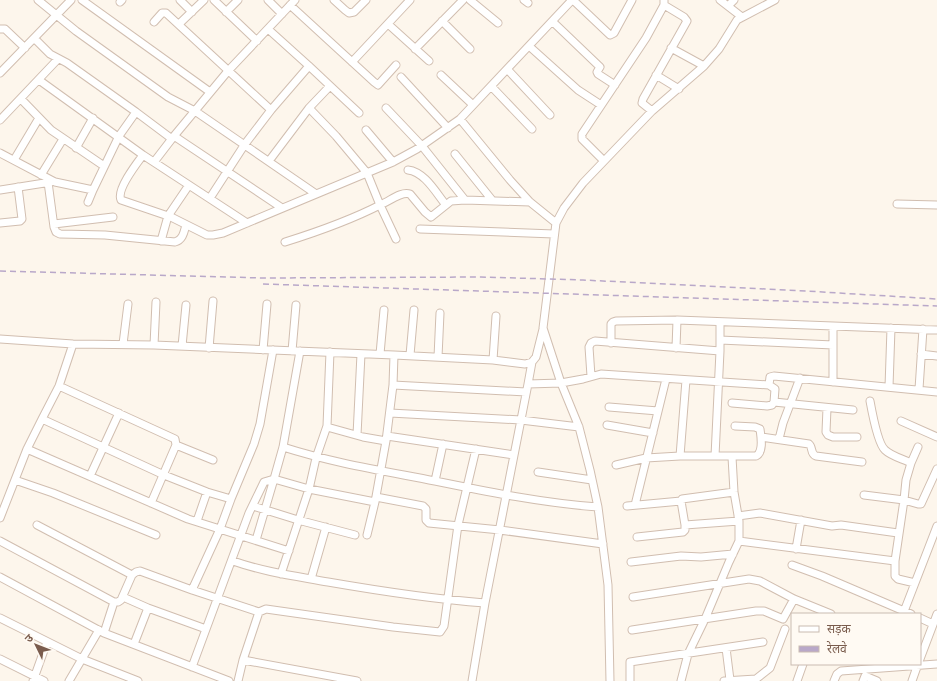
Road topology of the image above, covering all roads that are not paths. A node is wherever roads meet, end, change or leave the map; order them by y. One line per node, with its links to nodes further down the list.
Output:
1 (38, 0): 25 (street)
2 (71, 0): 25 (street)
3 (82, 0): 59 (street)
4 (180, 0): 22 (street)
5 (204, 0): 22 (street)
6 (214, 0): 23 (street)
7 (238, 0): 23 (street)
8 (268, 0): 24 (street)
9 (334, 0): 10 (street)
10 (366, 0)
11 (410, 0): 32 (street)
12 (463, 0): 27 (street)
13 (470, 0): 30 (street)
14 (573, 0): 15 (street); 29 (street)
15 (632, 0)
16 (720, 0): 21 (street)
17 (734, 0): 21 (street)
18 (775, 0): 26 (street)
19 (292, 2): 24 (street); 44 (street)
20 (664, 3): 39 (street); 55 (street)
21 (728, 6): 26 (street)
22 (192, 12): 31 (street)
23 (226, 12): 36 (street)
24 (282, 14): 34 (street)
25 (56, 16): 35 (street); 66 (street)
26 (742, 17): 47 (street)
27 (442, 21): 40 (street); 41 (street)
28 (154, 22): 31 (street)
29 (553, 22): 37 (street); 55 (street)
30 (498, 23)
31 (179, 24): 49 (street)
32 (388, 24): 40 (street); 44 (street)
33 (0, 29): 38 (street)
34 (268, 29): 36 (street); 46 (street)
35 (34, 39): 38 (street); 42 (street)
36 (257, 41): 49 (street)
37 (529, 46): 48 (street); 62 (street)
38 (25, 48): 50 (street)
39 (671, 48): 47 (street); 52 (street)
40 (415, 49): 43 (street)
41 (470, 49)
42 (58, 59): 54 (street); 68 (street)
43 (429, 61)
44 (352, 62): 45 (street)
45 (396, 65)
46 (309, 66): 56 (street); 65 (street)
47 (704, 66): 58 (street)
48 (507, 69): 57 (street); 70 (street)
49 (228, 71): 59 (street); 65 (street)
50 (0, 73)
51 (441, 75): 61 (street)
52 (656, 75): 58 (street); 67 (street)
53 (401, 77): 75 (street)
54 (39, 80): 60 (street); 72 (street)
55 (615, 85): 62 (street)
56 (330, 86): 63 (street); 69 (street)
57 (491, 86): 61 (street); 76 (street)
58 (678, 89): 67 (street)
59 (210, 92): 66 (street)
60 (21, 99): 71 (street); 74 (street)
61 (473, 105): 73 (street)
62 (601, 105): 88 (street)
63 (309, 108): 89 (street); 95 (street)
64 (386, 108): 82 (street)
65 (270, 110): 81 (street)
66 (195, 111): 79 (street); 81 (street)
67 (652, 111): 88 (street)
68 (136, 112): 78 (street); 79 (street)
69 (359, 112)
70 (550, 115)
71 (39, 118): 80 (street); 87 (street)
72 (93, 118): 78 (street); 83 (street)
73 (460, 119): 75 (street); 107 (street)
74 (0, 120)
75 (448, 128): 82 (street)
76 (532, 128)
77 (366, 130): 91 (street)
78 (119, 136): 86 (street); 92 (street)
79 (173, 137): 90 (street); 94 (street)
80 (63, 139): 83 (street); 96 (street)
81 (245, 144): 89 (street); 94 (street)
82 (422, 146): 91 (street); 104 (street)
83 (76, 148): 92 (street)
84 (0, 153): 87 (street)
85 (455, 154): 105 (street)
86 (143, 155): 90 (street); 114 (street)
87 (14, 160): 96 (street)
88 (603, 160): 117 (street)
89 (269, 161): 102 (street)
90 (154, 162): 98 (street)
91 (393, 162): 95 (street)
92 (104, 166): 101 (street)
93 (408, 170): 110 (street)
94 (227, 171): 103 (street); 112 (street)
95 (367, 173): 102 (street); 109 (street)
96 (41, 175): 97 (street)
97 (52, 182): 99 (street); 101 (street); 118 (street)
98 (189, 185): 103 (street); 114 (street)
99 (18, 187): 100 (street); 115 (street)
100 (0, 190)
101 (93, 190): 106 (street)
102 (316, 194): 112 (street)
103 (210, 198): 116 (street)
104 (466, 200): 105 (street); 110 (street)
105 (492, 200): 107 (street)
106 (88, 202)
107 (530, 202): 117 (street)
108 (897, 204): 111 (street)
109 (380, 205): 110 (street); 122 (street); 124 (street)
110 (446, 205)
111 (937, 205)
112 (282, 208): 116 (street)
113 (113, 216): 118 (street)
114 (168, 216): 119 (street); 123 (street)
115 (0, 223)
116 (246, 223): 119 (street)
117 (556, 223): 121 (street)
118 (54, 224): 123 (street)
119 (186, 225): 123 (street)
120 (420, 229): 121 (street)
121 (554, 234): 138 (street)
122 (396, 239)
123 (161, 241)
124 (285, 242)
125 (213, 301): 150 (street)
126 (156, 302): 147 (street)
127 (128, 304): 146 (street)
128 (267, 304): 152 (street)
129 (186, 305): 149 (street)
130 (296, 305): 154 (street)
131 (384, 310): 158 (street)
132 (414, 310): 161 (street)
133 (440, 313): 163 (street)
134 (496, 316): 164 (street)
135 (677, 320): 136 (street); 144 (street); 151 (street)
136 (720, 322): 137 (street); 143 (street)
137 (833, 326): 139 (street); 148 (street)
138 (543, 328): 165 (street); 170 (street)
139 (891, 328): 140 (street); 177 (street)
140 (923, 329): 141 (street); 159 (street)
141 (937, 330)
142 (0, 339): 145 (street)
143 (720, 340): 148 (street); 155 (street)
144 (611, 343): 151 (street); 166 (street)
145 (73, 344): 146 (street); 176 (street)
146 (123, 344): 147 (street)
147 (154, 345): 149 (street)
148 (833, 345): 172 (street)
149 (182, 346): 150 (street)
150 (209, 348): 152 (street)
151 (676, 348): 155 (street)
152 (263, 350): 153 (street)
153 (273, 350): 154 (street); 237 (street)
154 (296, 351): 156 (street); 208 (street)
155 (720, 351): 171 (street)
156 (330, 352): 157 (street); 196 (street)
157 (361, 354): 158 (street); 199 (street)
158 (380, 354): 160 (street)
159 (921, 354): 162 (street); 178 (street)
160 (394, 355): 161 (street); 174 (street)
161 (410, 356): 163 (street)
162 (937, 356)
163 (438, 357): 164 (street)
164 (492, 360): 165 (street)
165 (532, 362): 173 (street)
166 (591, 376): 168 (street); 170 (street)
167 (800, 378): 172 (street); 175 (street); 184 (street)
168 (666, 379): 169 (street); 187 (street)
169 (686, 380): 171 (street); 213 (street)
170 (564, 382): 173 (street); 197 (street)
171 (718, 382): 175 (street); 214 (street)
172 (833, 382): 177 (street)
173 (528, 384): 179 (street)
174 (393, 385): 179 (street); 189 (street)
175 (769, 385): 182 (street)
176 (59, 386): 190 (street); 191 (street)
177 (889, 387): 178 (street)
178 (919, 389): 180 (street)
179 (526, 392): 192 (street)
180 (937, 392)
181 (870, 401): 220 (street)
182 (774, 402): 183 (street); 184 (street)
183 (732, 403)
184 (791, 404): 186 (street); 204 (street)
185 (610, 407): 187 (street)
186 (827, 408): 188 (street); 201 (street)
187 (658, 410): 198 (street)
188 (853, 410)
189 (390, 412): 192 (street); 203 (street)
190 (120, 413): 206 (street); 207 (street)
191 (42, 419): 207 (street); 211 (street)
192 (521, 420): 197 (street); 212 (street)
193 (901, 421): 202 (street)
194 (607, 425): 198 (street)
195 (735, 426): 200 (street)
196 (327, 427): 199 (street); 216 (street)
197 (579, 427): 229 (street)
198 (653, 433): 217 (street)
199 (357, 435): 203 (street)
200 (761, 437): 204 (street); 215 (street)
201 (857, 437)
202 (937, 437)
203 (387, 439): 205 (street); 223 (street)
204 (779, 439): 219 (street)
205 (443, 444): 210 (street); 230 (street)
206 (176, 445): 218 (street); 225 (street)
207 (103, 447): 225 (street); 226 (street)
208 (283, 447): 216 (street); 227 (street)
209 (918, 447): 220 (street)
210 (476, 449): 212 (street); 231 (street)
211 (27, 450): 226 (street); 228 (street)
212 (514, 455): 235 (street)
213 (680, 456): 214 (street); 217 (street)
214 (715, 456): 215 (street)
215 (732, 457): 234 (street)
216 (316, 458): 223 (street); 232 (street)
217 (646, 458): 221 (street); 242 (street)
218 (213, 460)
219 (862, 462)
220 (911, 463): 239 (street)
221 (616, 465)
222 (937, 468): 239 (street)
223 (381, 471): 230 (street); 238 (street)
224 (538, 472): 229 (street)
225 (164, 475): 233 (street); 241 (street)
226 (90, 476): 241 (street)
227 (274, 479): 232 (street); 243 (street); 246 (street)
228 (15, 480): 247 (street); 262 (street)
229 (592, 480): 245 (street)
230 (435, 481): 231 (street)
231 (467, 487): 235 (street); 253 (street)
232 (310, 489): 238 (street); 249 (street)
233 (206, 492): 237 (street); 251 (street)
234 (734, 492): 240 (street); 248 (street)
235 (507, 495): 245 (street); 258 (street)
236 (864, 495): 239 (street)
237 (231, 499): 257 (street)
238 (376, 499): 253 (street); 261 (street)
239 (904, 500): 259 (street)
240 (681, 501): 242 (street); 254 (street)
241 (151, 503): 251 (street)
242 (635, 505): 244 (street)
243 (253, 506): 246 (street); 263 (street)
244 (627, 506)
245 (598, 507): 268 (street)
246 (266, 510): 249 (street); 265 (street)
247 (0, 518)
248 (739, 518): 250 (street); 254 (street); 267 (street)
249 (298, 520): 256 (street); 270 (street)
250 (801, 520): 259 (street); 269 (street)
251 (197, 521): 257 (street)
252 (37, 525): 277 (street)
253 (458, 525): 258 (street); 287 (street)
254 (685, 525): 264 (street)
255 (937, 526): 281 (street)
256 (326, 527): 260 (street); 279 (street)
257 (220, 529): 263 (street); 282 (street)
258 (500, 530): 268 (street); 289 (street)
259 (898, 533): 273 (street)
260 (355, 535)
261 (368, 535)
262 (156, 536)
263 (241, 536): 265 (street); 272 (street)
264 (637, 538)
265 (256, 540): 270 (street)
266 (0, 541): 288 (street)
267 (739, 541): 269 (street); 271 (street)
268 (603, 544): 328 (street)
269 (796, 549): 273 (street)
270 (289, 551): 276 (street)
271 (733, 554): 274 (street); 280 (street)
272 (233, 561): 276 (street); 286 (street)
273 (895, 561): 281 (street)
274 (631, 562)
275 (792, 565): 293 (street)
276 (281, 574): 279 (street)
277 (132, 576): 282 (street); 283 (street)
278 (0, 577): 303 (street)
279 (311, 579): 287 (street)
280 (720, 584): 284 (street); 285 (street); 297 (street)
281 (915, 584): 293 (street)
282 (192, 590): 286 (street)
283 (123, 597): 288 (street); 290 (street)
284 (632, 597)
285 (794, 598): 292 (street); 298 (street)
286 (218, 599): 291 (street); 300 (street)
287 (448, 600): 289 (street); 291 (street)
288 (114, 602): 303 (street)
289 (486, 603): 327 (street)
290 (148, 608): 300 (street); 306 (street)
291 (259, 612): 312 (street)
292 (830, 613)
293 (906, 613)
294 (937, 614): 299 (street)
295 (0, 618): 304 (street)
296 (921, 618): 299 (street)
297 (705, 619): 298 (street); 301 (street); 308 (street)
298 (783, 619): 302 (street)
299 (933, 624): 309 (street)
300 (206, 628): 317 (street)
301 (632, 630)
302 (788, 630): 320 (street)
303 (102, 631): 306 (street); 311 (street)
304 (48, 642): 311 (street); 319 (street)
305 (763, 642): 307 (street)
306 (134, 644): 317 (street)
307 (726, 648): 308 (street); 331 (street)
308 (688, 654): 329 (street); 330 (street)
309 (921, 655)
310 (0, 659): 319 (street)
311 (82, 659): 322 (street); 323 (street)
312 (243, 660): 325 (street); 326 (street)
313 (937, 664): 316 (street)
314 (803, 665): 332 (street)
315 (917, 665): 318 (street); 336 (street)
316 (921, 665)
317 (192, 667): 324 (street)
318 (879, 668): 333 (street)
319 (34, 679): 321 (street)
320 (755, 680): 331 (street)
321 (44, 681)
322 (69, 681)
323 (138, 681)
324 (230, 681)
325 (238, 681)
326 (357, 681)
327 (472, 681)
328 (610, 681)
329 (630, 681)
330 (680, 681)
331 (727, 681)
332 (797, 681)
333 (834, 681)
334 (863, 681): 335 (street)
335 (877, 681)
336 (912, 681)

